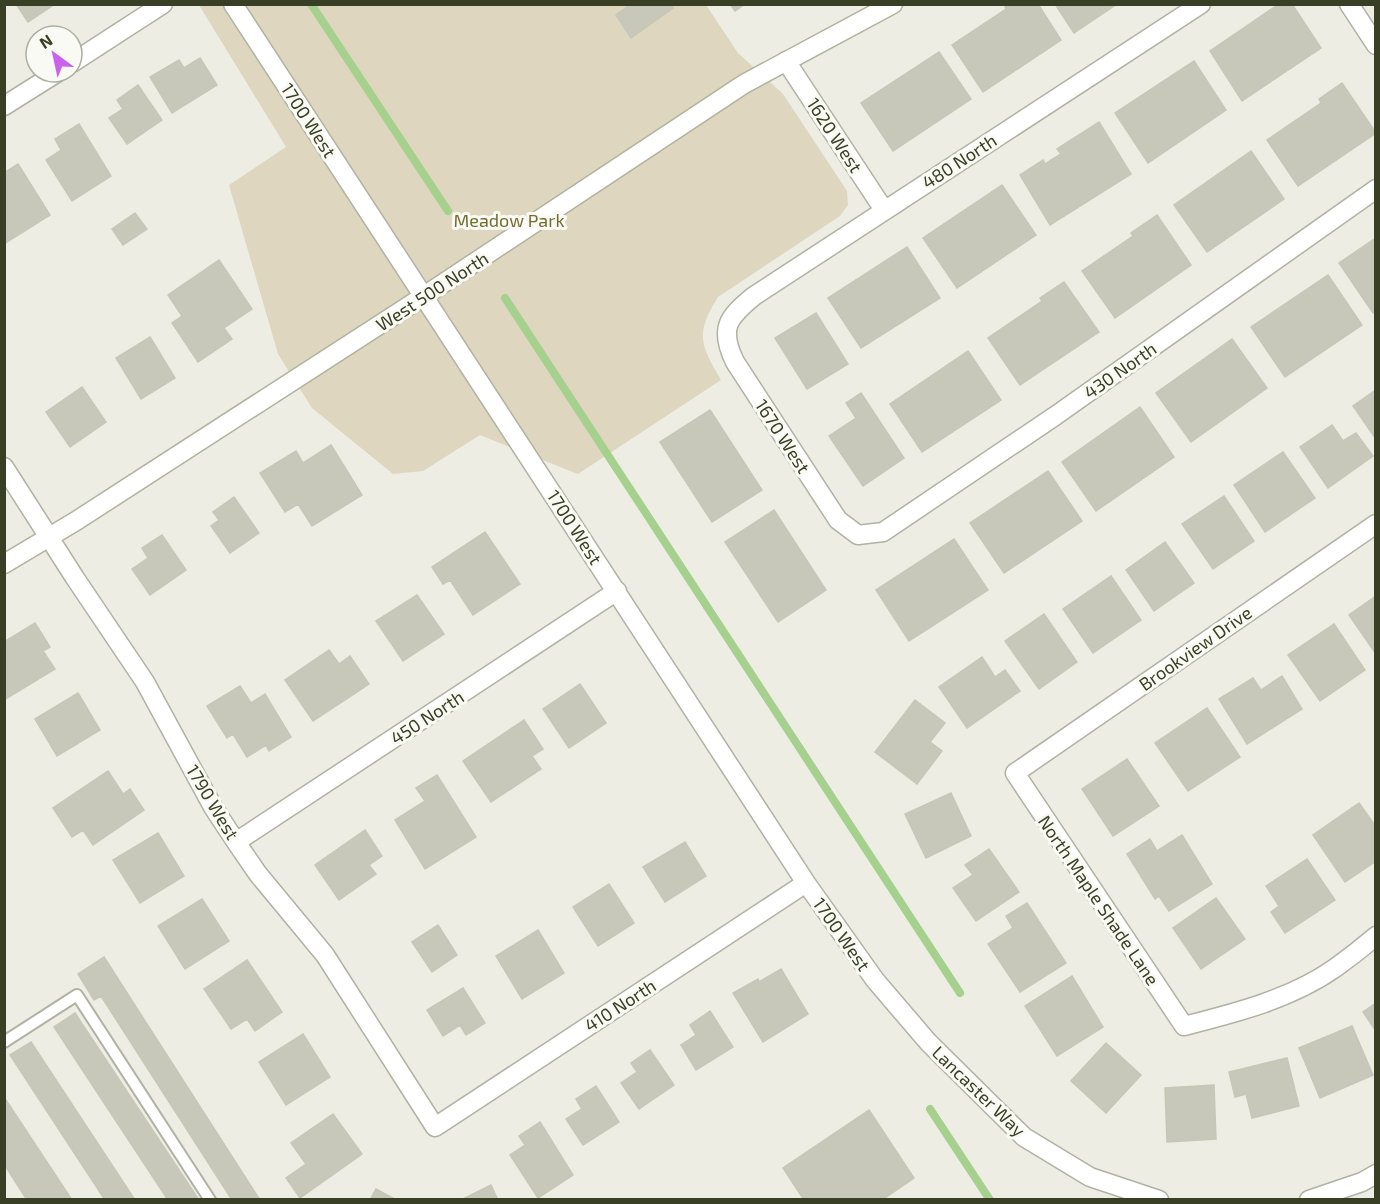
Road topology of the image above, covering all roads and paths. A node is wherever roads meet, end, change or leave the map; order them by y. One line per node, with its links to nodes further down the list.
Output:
1 (163, 4): 7 (street)
2 (233, 4): 13 (street, 1700 West)
3 (893, 4): 8 (street, West 500 North)
4 (1201, 4): 12 (street, 480 North)
5 (1349, 4): 6 (street)
6 (1376, 45)
7 (84, 55)
8 (786, 61): 12 (street, 1620 West); 13 (street, West 500 North)
9 (39, 84): 10 (street)
10 (4, 106)
11 (1376, 189): 17 (street, 430 North)
12 (884, 210): 14 (street, 480 North)
13 (424, 296): 18 (street, West 500 North); 20 (street, 1700 West)
14 (726, 326): 17 (street, 1670 West)
15 (4, 467): 18 (street, 1790 West)
16 (1376, 524): 21 (street, Brookview Drive)
17 (858, 535)
18 (48, 538): 19 (street, West 500 North); 22 (street, 1790 West)
19 (4, 564)
20 (617, 591): 22 (street, 450 North); 23 (street, 1700 West)
21 (1015, 773): 24 (street, North Maple Shade Lane)
22 (236, 842): 27 (street, 1790 West)
23 (806, 883): 26 (street, 1700 West); 27 (street, 410 North)
24 (1376, 936)
25 (4, 1042): 29 (lane)
26 (928, 1042): 30 (street, Lancaster Way)
27 (435, 1127)
28 (1376, 1174): 31 (street)
29 (210, 1200)
30 (1160, 1200)
31 (1309, 1200)

